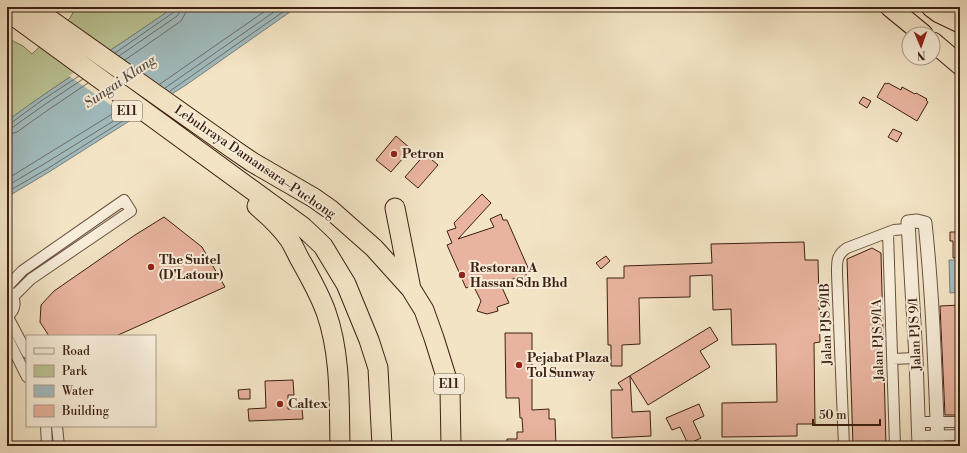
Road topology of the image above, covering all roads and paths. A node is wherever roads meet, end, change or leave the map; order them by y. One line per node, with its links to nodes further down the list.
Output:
1 (32, 7): 8 (highway, Lebuhraya Damansara–Puchong / E11)
2 (44, 7): 8 (highway)
3 (890, 7): 7 (highway)
4 (931, 7): 6 (highway)
5 (8, 21): 11 (highway, Lebuhraya Damansara–Puchong / E11)
6 (960, 23)
7 (913, 26)
8 (63, 28): 15 (highway, Lebuhraya Damansara–Puchong / E11)
9 (941, 49): 10 (highway)
10 (960, 65)
11 (218, 170): 33 (highway, Lebuhraya Damansara–Puchong / E11); 34 (highway, Lebuhraya Damansara–Puchong / E11)
12 (395, 208): 15 (highway)
13 (909, 228): 14 (street, Jalan PJS 9/1B); 20 (street, Jalan PJS 9/1); 24 (street, Jalan PJS 9/1)
14 (888, 233): 21 (street, Jalan PJS 9/1A); 36 (street, Jalan PJS 9/1B)
15 (411, 289): 35 (highway, Lebuhraya Damansara–Puchong / E11)
16 (9, 291): 16 (street); 17 (street)
17 (8, 317): 19 (street)
18 (7, 337): 22 (street)
19 (26, 351)
20 (916, 358): 21 (street); 23 (street, Jalan PJS 9/1)
21 (892, 359): 37 (street, Jalan PJS 9/1A)
22 (26, 375)
23 (918, 422): 24 (street); 29 (street, Jalan PJS 9/1)
24 (937, 422): 25 (street); 30 (street, Jalan PJS 9/1)
25 (960, 422)
26 (46, 427): 31 (street)
27 (57, 427): 32 (street)
28 (960, 435): 30 (street)
29 (919, 441): 30 (street)
30 (938, 441)
31 (47, 446)
32 (59, 446)
33 (340, 446)
34 (382, 446)
35 (451, 446)
36 (844, 446)
37 (894, 446)

